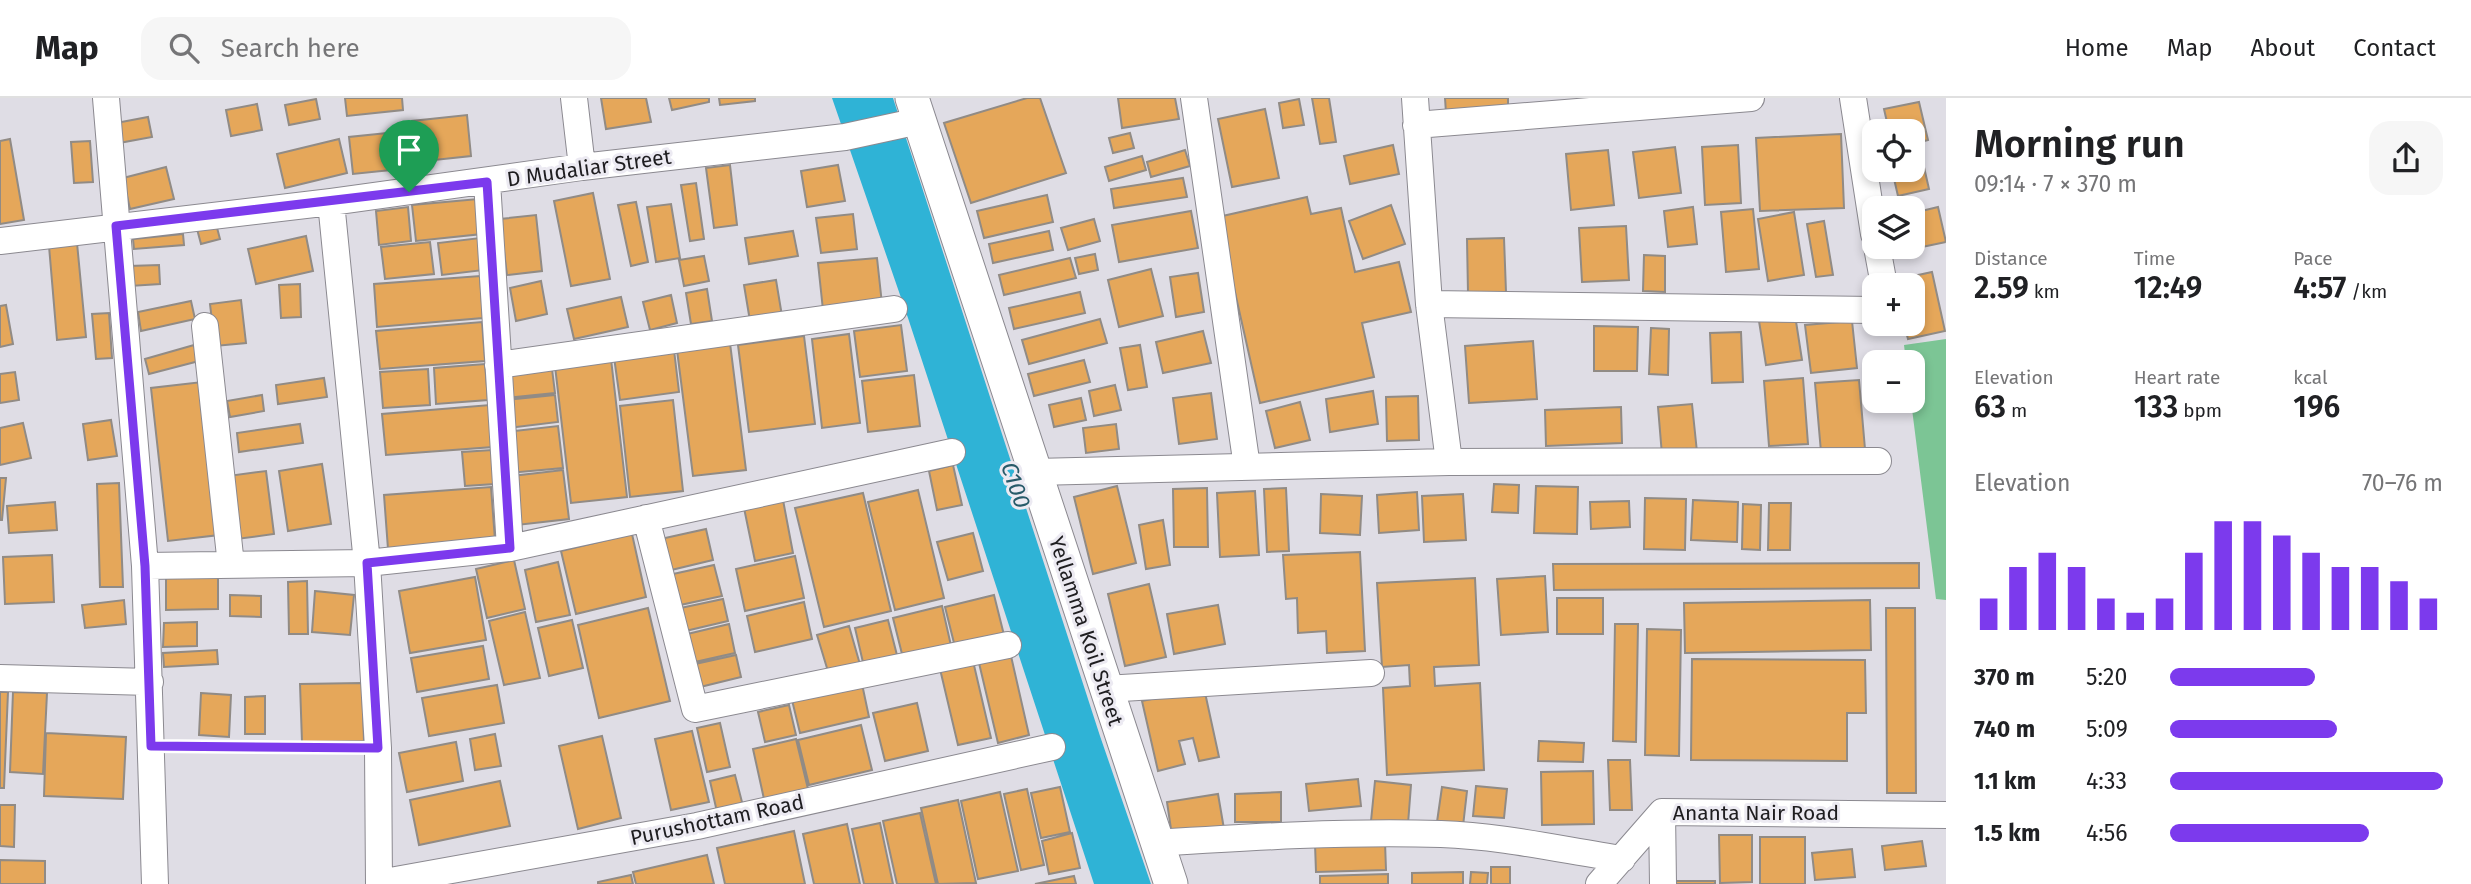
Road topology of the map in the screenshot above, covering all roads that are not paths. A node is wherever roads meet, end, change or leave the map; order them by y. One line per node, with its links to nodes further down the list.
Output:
1 (106, 98): 13 (street)
2 (574, 98): 9 (street)
3 (1194, 98): 23 (street)
4 (1415, 98): 8 (street)
5 (1751, 98): 8 (street)
6 (1853, 98): 11 (street)
7 (912, 108): 9 (street, D Mudaliar Street); 24 (street, Yellamma Koil Street)
8 (1416, 125): 15 (street)
9 (582, 167): 10 (street, D Mudaliar Street)
10 (487, 182): 12 (street, D Mudaliar Street); 19 (street)
11 (1868, 196)
12 (331, 202): 13 (street, D Mudaliar Street); 27 (street)
13 (116, 226): 14 (street, D Mudaliar Street); 29 (street)
14 (0, 241)
15 (1429, 304): 17 (street); 22 (street)
16 (894, 309): 19 (street)
17 (1862, 310)
18 (205, 326): 28 (street)
19 (498, 365): 26 (street)
20 (952, 452): 25 (street)
21 (1878, 461): 22 (street)
22 (1449, 462): 23 (street)
23 (1247, 467): 24 (street)
24 (1035, 472): 34 (street, Yellamma Koil Street)
25 (646, 518): 26 (street); 30 (street)
26 (510, 548): 27 (street)
27 (367, 563): 28 (street); 40 (street)
28 (231, 565): 29 (street)
29 (145, 566): 33 (street)
30 (1008, 645)
31 (1371, 673): 34 (street)
32 (0, 678): 33 (street)
33 (149, 682): 41 (street)
34 (1105, 689): 38 (street, Yellamma Koil Street)
35 (1052, 747): 40 (street, Purushottam Road)
36 (1662, 813): 37 (street, Ananta Nair Road); 39 (street, Ananta Nair Road); 44 (street)
37 (1946, 815)
38 (1157, 843): 39 (street); 42 (street, Yellamma Koil Street)
39 (1622, 859): 43 (street, Ananta Nair Road)
40 (379, 883)
41 (155, 884)
42 (1171, 884)
43 (1599, 884)
44 (1663, 884)

